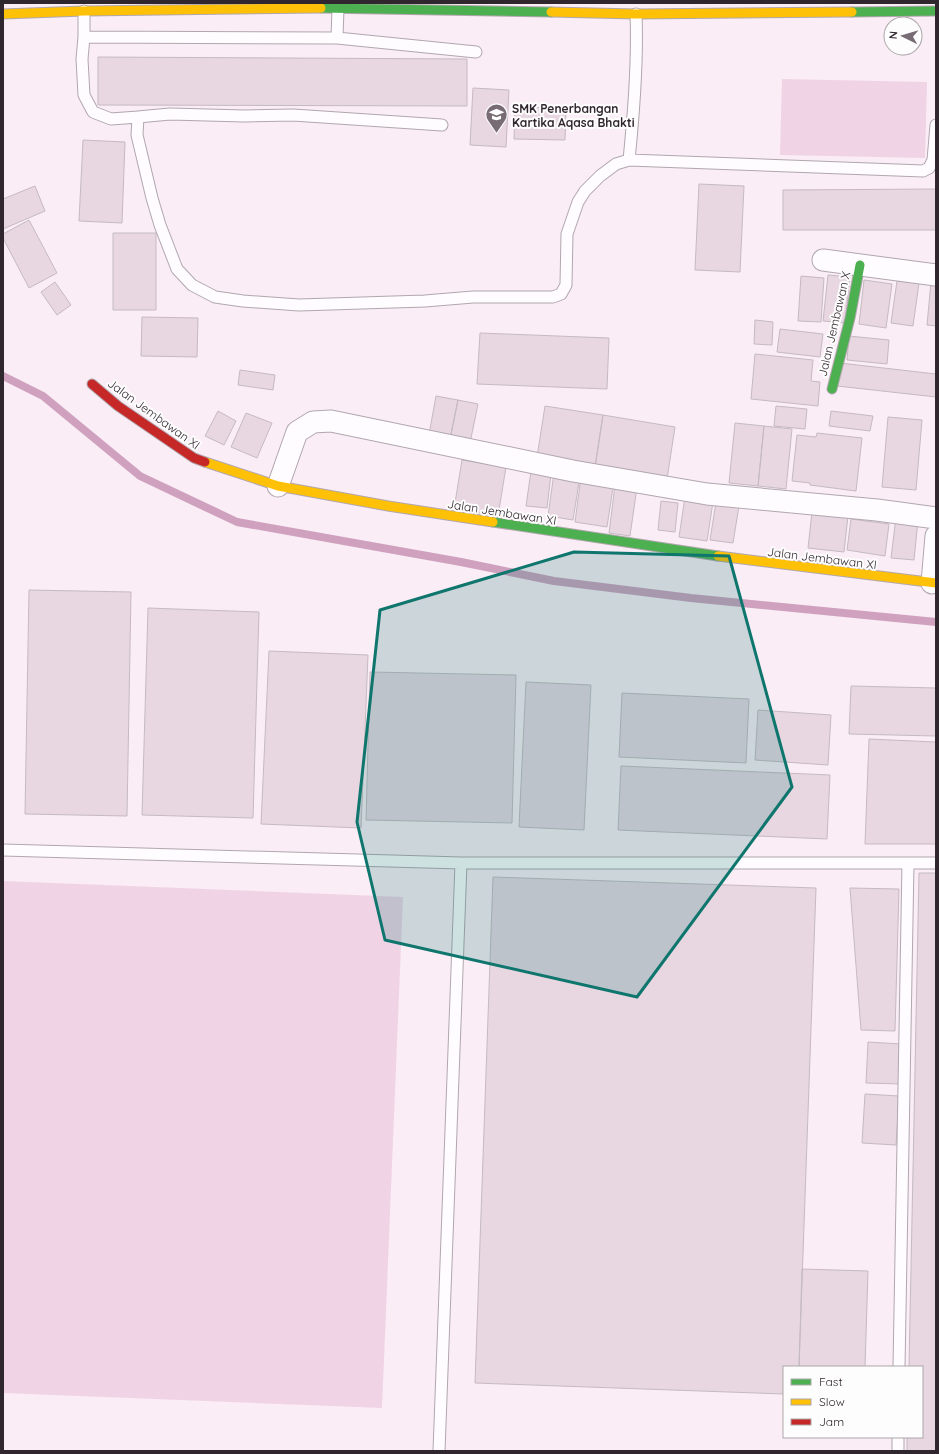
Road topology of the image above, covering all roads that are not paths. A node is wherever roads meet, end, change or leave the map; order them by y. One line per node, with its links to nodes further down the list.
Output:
1 (338, 8): 2 (street); 5 (street); 7 (lane)
2 (84, 11): 4 (street); 6 (lane)
3 (936, 11): 5 (street)
4 (3, 14)
5 (636, 14): 12 (lane)
6 (84, 37): 7 (lane); 9 (lane)
7 (337, 38): 8 (lane)
8 (476, 52)
9 (138, 117): 10 (lane); 12 (lane)
10 (442, 124)
11 (936, 125): 12 (lane)
12 (629, 160)
13 (823, 260): 14 (street)
14 (860, 265): 15 (street); 17 (street, Jalan Jembawan X)
15 (936, 275)
16 (92, 384): 18 (street, Jalan Jembawan XI)
17 (832, 389)
18 (278, 486): 19 (street); 21 (street, Jalan Jembawan XI)
19 (936, 518)
20 (936, 536): 21 (street)
21 (934, 583)
22 (3, 850): 23 (lane)
23 (461, 863): 24 (lane); 28 (lane)
24 (908, 863): 25 (lane); 26 (lane)
25 (936, 863)
26 (899, 1366)
27 (898, 1438): 29 (lane)
28 (439, 1451)
29 (898, 1451)

